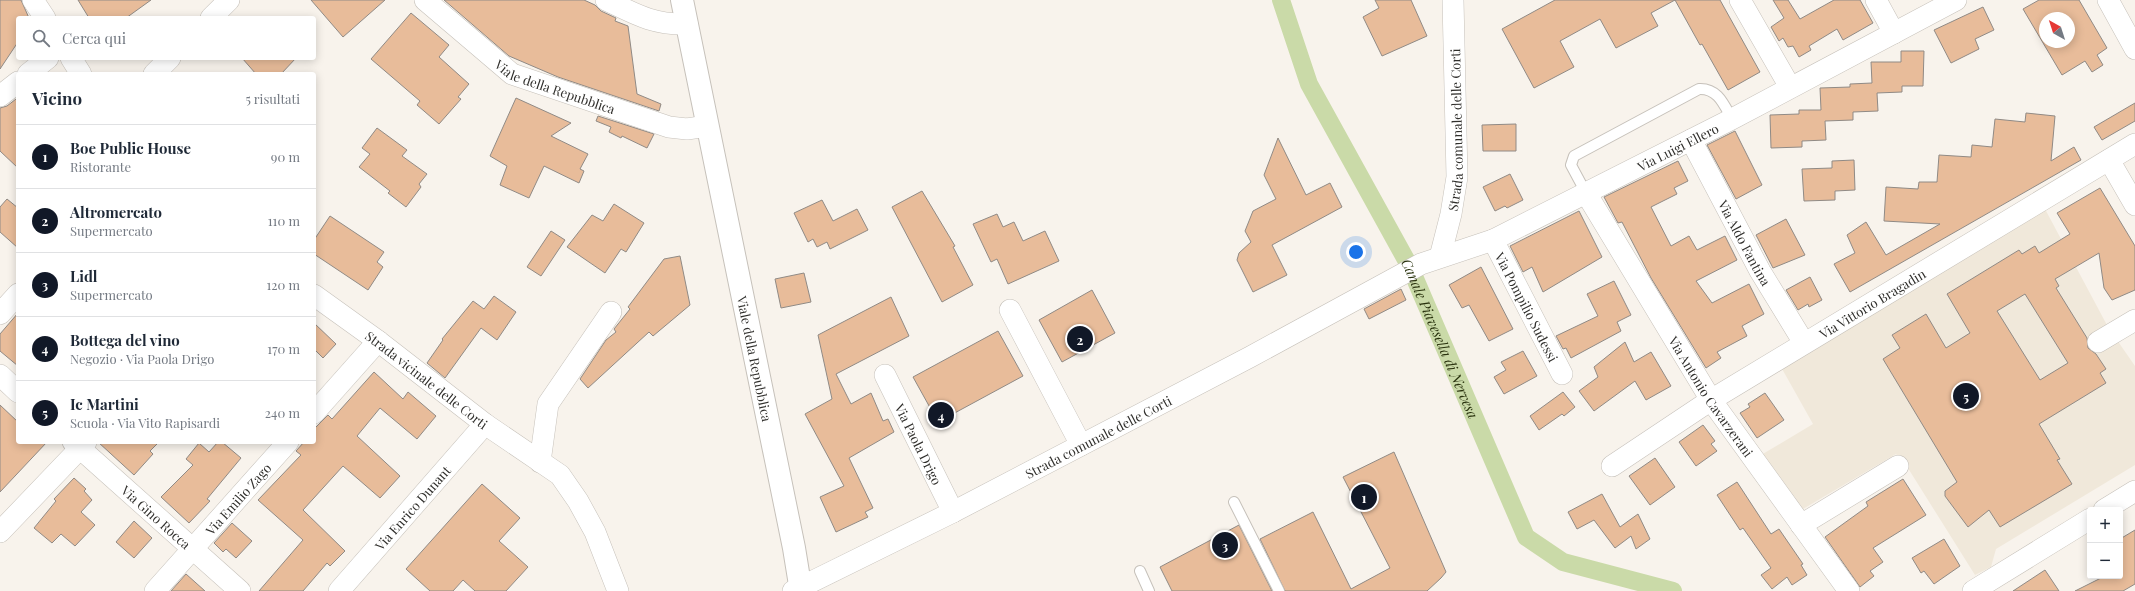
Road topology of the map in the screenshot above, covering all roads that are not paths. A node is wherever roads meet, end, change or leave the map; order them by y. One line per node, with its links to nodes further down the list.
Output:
1 (33, 0): 11 (street)
2 (229, 0): 12 (street)
3 (425, 0): 26 (street, Viale della Repubblica)
4 (606, 0): 13 (street)
5 (682, 0): 13 (main road, Viale della Repubblica)
6 (1453, 0): 33 (street, Strada comunale delle Corti)
7 (1740, 0): 23 (street)
8 (1876, 0): 14 (street)
9 (1956, 0): 14 (street, Via Luigi Ellero)
10 (2108, 0): 15 (street)
11 (44, 16)
12 (213, 16)
13 (687, 24): 26 (main road, Viale della Repubblica)
14 (1894, 33): 23 (street, Via Luigi Ellero)
15 (2135, 49)
16 (46, 60): 19 (street)
17 (72, 60): 20 (street)
18 (168, 60): 21 (street)
19 (30, 72)
20 (80, 72)
21 (156, 72)
22 (16, 84): 24 (street)
23 (1790, 87): 25 (street, Via Luigi Ellero)
24 (0, 96)
25 (1732, 119): 27 (street, Via Luigi Ellero); 30 (lane)
26 (707, 126): 66 (main road, Viale della Repubblica)
27 (1691, 140): 30 (street, Via Luigi Ellero); 43 (street, Via Aldo Fantina)
28 (2135, 144): 29 (street, Via Vittorio Bragadin)
29 (2109, 160): 31 (street); 43 (street, Via Vittorio Bragadin)
30 (1586, 193): 32 (street, Via Luigi Ellero); 48 (street, Via Antonio Cavarzerani)
31 (2135, 205)
32 (1493, 240): 33 (street, Via Luigi Ellero); 44 (street, Via Pompilio Sudessi)
33 (1430, 261): 34 (street, Via Luigi Ellero)
34 (1393, 279): 53 (street, Strada comunale delle Corti)
35 (16, 296): 39 (street)
36 (316, 296): 41 (street, Strada vicinale delle Corti)
37 (1010, 310): 53 (street)
38 (611, 312): 54 (street)
39 (0, 314)
40 (2135, 320): 42 (street)
41 (378, 341): 49 (street); 50 (street, Strada vicinale delle Corti)
42 (2098, 342)
43 (1804, 343): 48 (street, Via Vittorio Bragadin)
44 (1562, 374)
45 (0, 375): 47 (street)
46 (885, 375): 60 (street, Via Paola Drigo)
47 (16, 390)
48 (1711, 400): 55 (street, Via Vittorio Bragadin); 62 (street, Via Antonio Cavarzerani)
49 (316, 411)
50 (485, 424): 54 (street, Strada vicinale delle Corti); 69 (street, Via Enrico Dunant)
51 (80, 444): 63 (street); 64 (street, Via Gino Rocca)
52 (286, 444): 64 (street, Via Emilio Zago)
53 (1081, 445): 60 (street, Strada comunale delle Corti)
54 (540, 462): 70 (street, Strada vicinale delle Corti)
55 (1612, 466)
56 (1898, 466): 62 (street)
57 (2135, 491): 59 (street)
58 (1234, 502): 72 (lane)
59 (2109, 507)
60 (954, 512): 66 (street, Strada comunale delle Corti)
61 (2087, 521): 74 (street)
62 (1801, 525): 73 (street, Via Antonio Cavarzerani)
63 (0, 532)
64 (192, 549): 67 (street, Via Emilio Zago); 68 (street, Via Gino Rocca)
65 (1140, 571): 71 (lane)
66 (798, 590)
67 (155, 591)
68 (240, 591)
69 (339, 591)
70 (618, 591)
71 (1149, 591)
72 (1279, 591)
73 (1849, 591)
74 (1973, 591)

